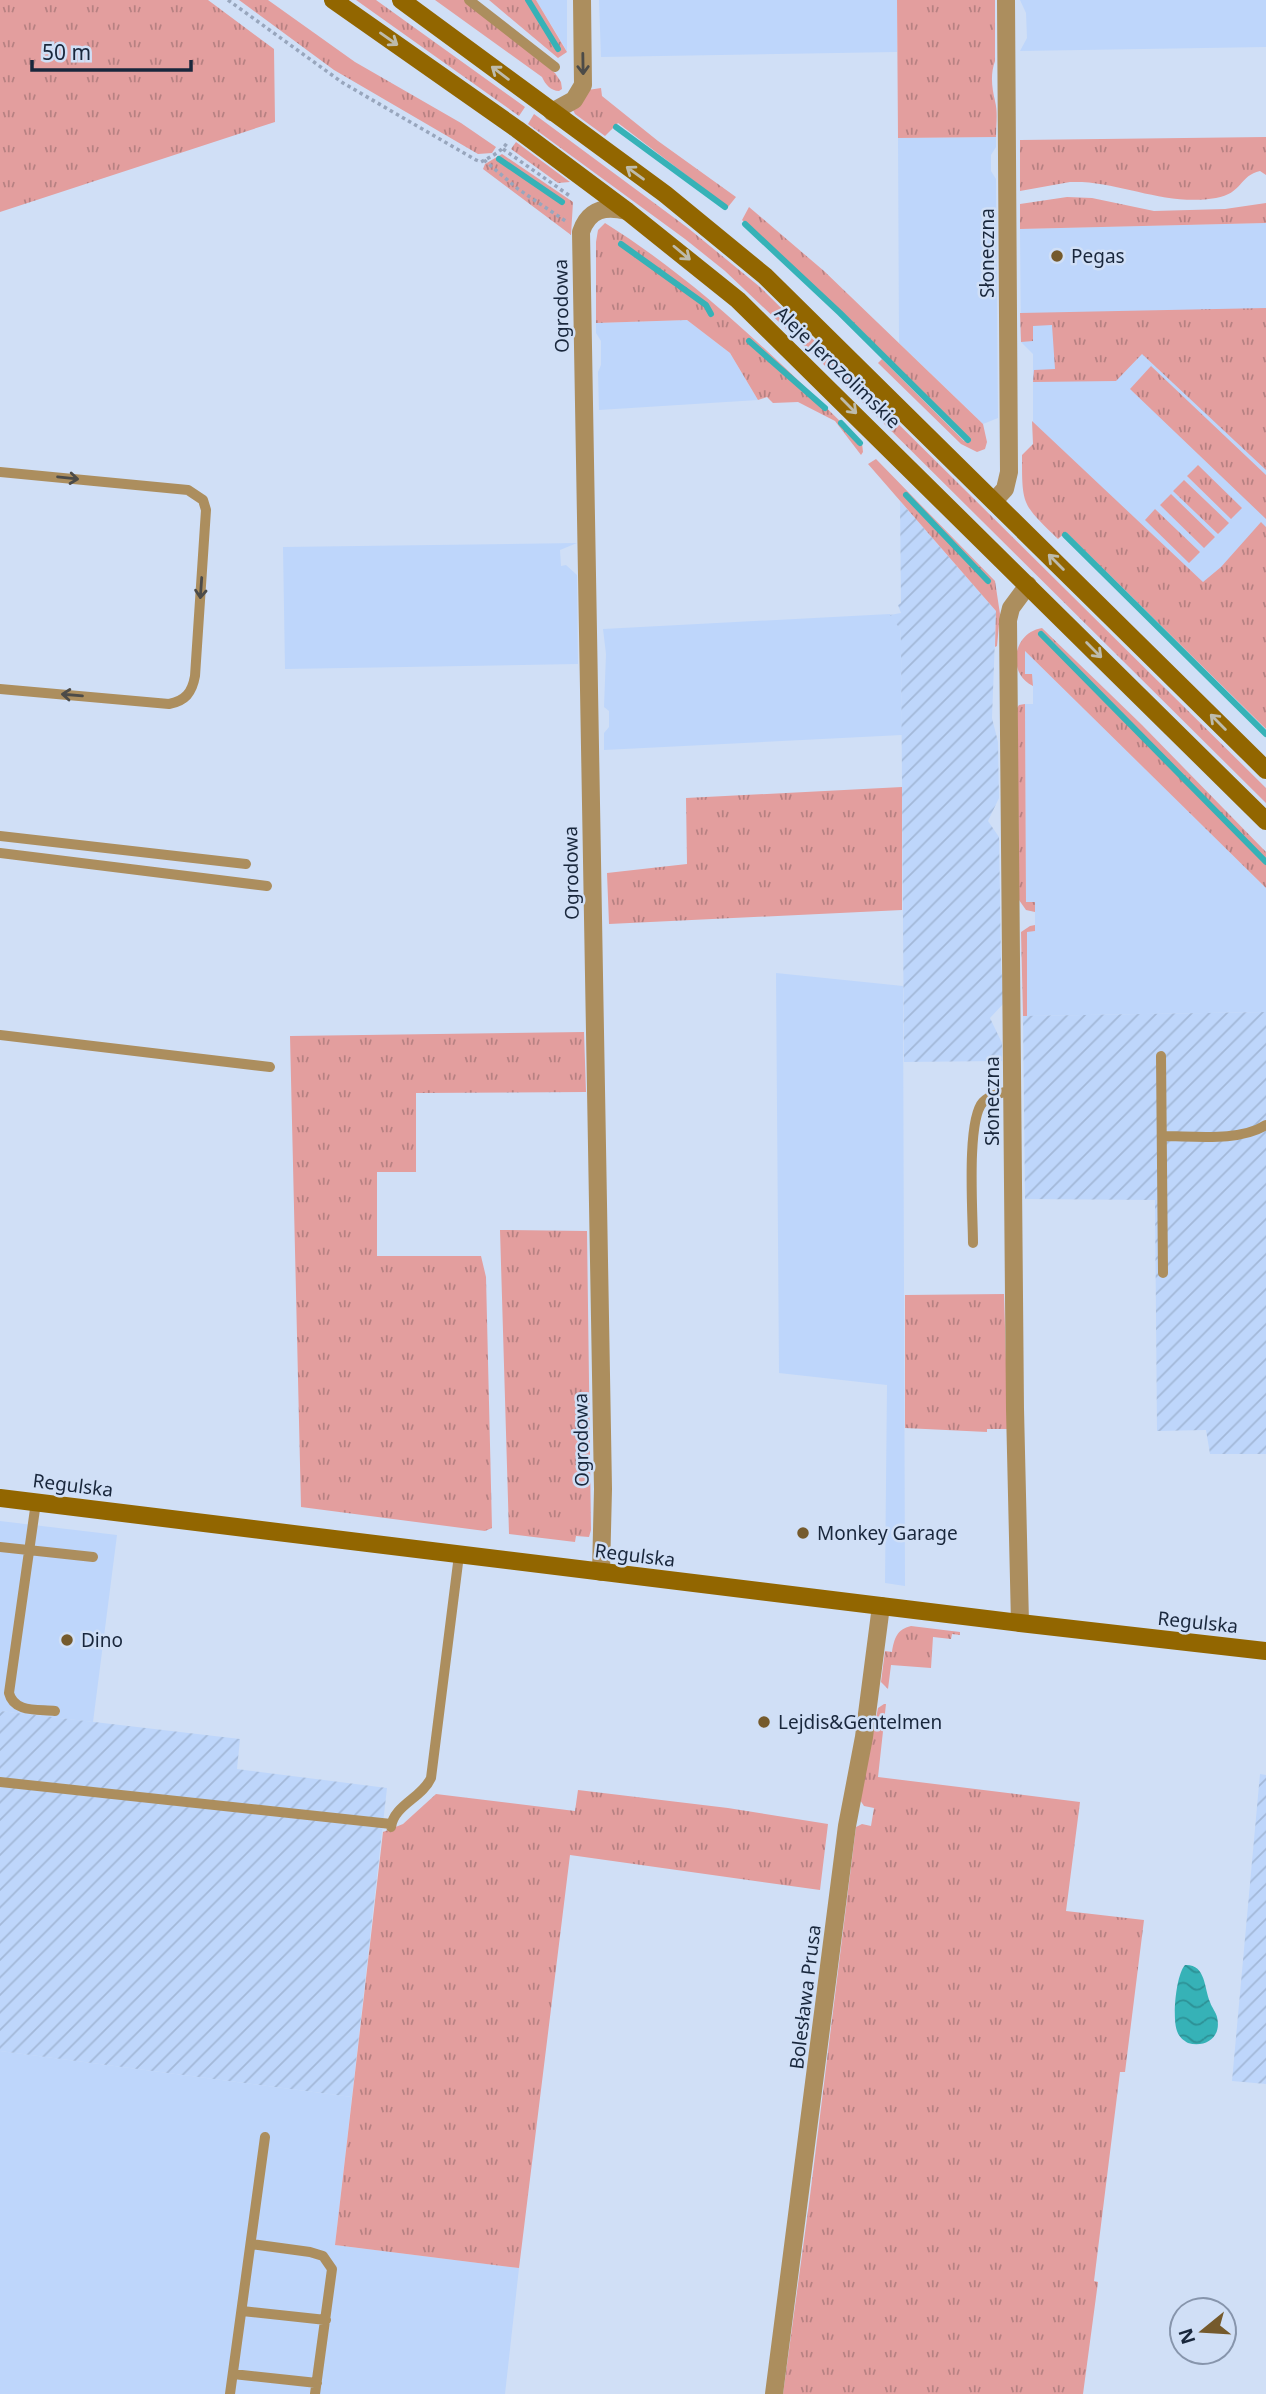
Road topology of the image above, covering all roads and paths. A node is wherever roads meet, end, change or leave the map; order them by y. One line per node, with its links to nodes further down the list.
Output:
1 (228, 0): 9 (path)
2 (333, 0): 11 (main road, Aleje Jerozolimskie, one-way to 11)
3 (401, 0): 8 (main road, Aleje Jerozolimskie, one-way to 3)
4 (469, 0): 7 (lane)
5 (582, 0): 8 (street, one-way to 8)
6 (1006, 0): 14 (street, Słoneczna)
7 (555, 67)
8 (552, 112): 14 (main road, Aleje Jerozolimskie, one-way to 8)
9 (484, 160): 10 (path); 12 (path)
10 (573, 197)
11 (627, 211): 12 (street); 15 (main road, Aleje Jerozolimskie, one-way to 15)
12 (586, 222): 37 (street, Ogrodowa)
13 (0, 472): 16 (lane, one-way to 16)
14 (995, 501): 17 (main road, Aleje Jerozolimskie, one-way to 14)
15 (1028, 585): 18 (main road, Aleje Jerozolimskie, one-way to 18); 26 (street, Słoneczna)
16 (0, 689)
17 (1266, 770)
18 (1266, 821)
19 (0, 836): 21 (lane)
20 (0, 853): 22 (lane)
21 (246, 864)
22 (267, 886)
23 (0, 1035): 25 (lane)
24 (1161, 1056): 28 (lane)
25 (270, 1067)
26 (1013, 1091): 29 (lane); 39 (street, Słoneczna)
27 (1266, 1125): 28 (lane)
28 (1162, 1136): 30 (lane)
29 (973, 1243)
30 (1163, 1273)
31 (0, 1498): 32 (main road, Regulska)
32 (36, 1502): 34 (lane); 35 (main road, Regulska)
33 (0, 1547): 34 (lane)
34 (29, 1549): 36 (lane); 41 (lane)
35 (459, 1555): 37 (main road, Regulska); 42 (lane)
36 (93, 1557)
37 (601, 1572): 38 (main road, Regulska)
38 (881, 1606): 39 (main road, Regulska); 51 (street, Bolesława Prusa)
39 (1020, 1623): 40 (main road, Regulska)
40 (1266, 1651)
41 (55, 1711)
42 (0, 1782)
43 (265, 2137): 44 (lane)
44 (251, 2244): 45 (lane); 46 (lane)
45 (242, 2311): 46 (lane); 47 (lane)
46 (326, 2320): 48 (lane)
47 (233, 2374): 48 (lane); 49 (lane)
48 (317, 2383): 50 (lane)
49 (230, 2394)
50 (315, 2394)
51 (774, 2394)

